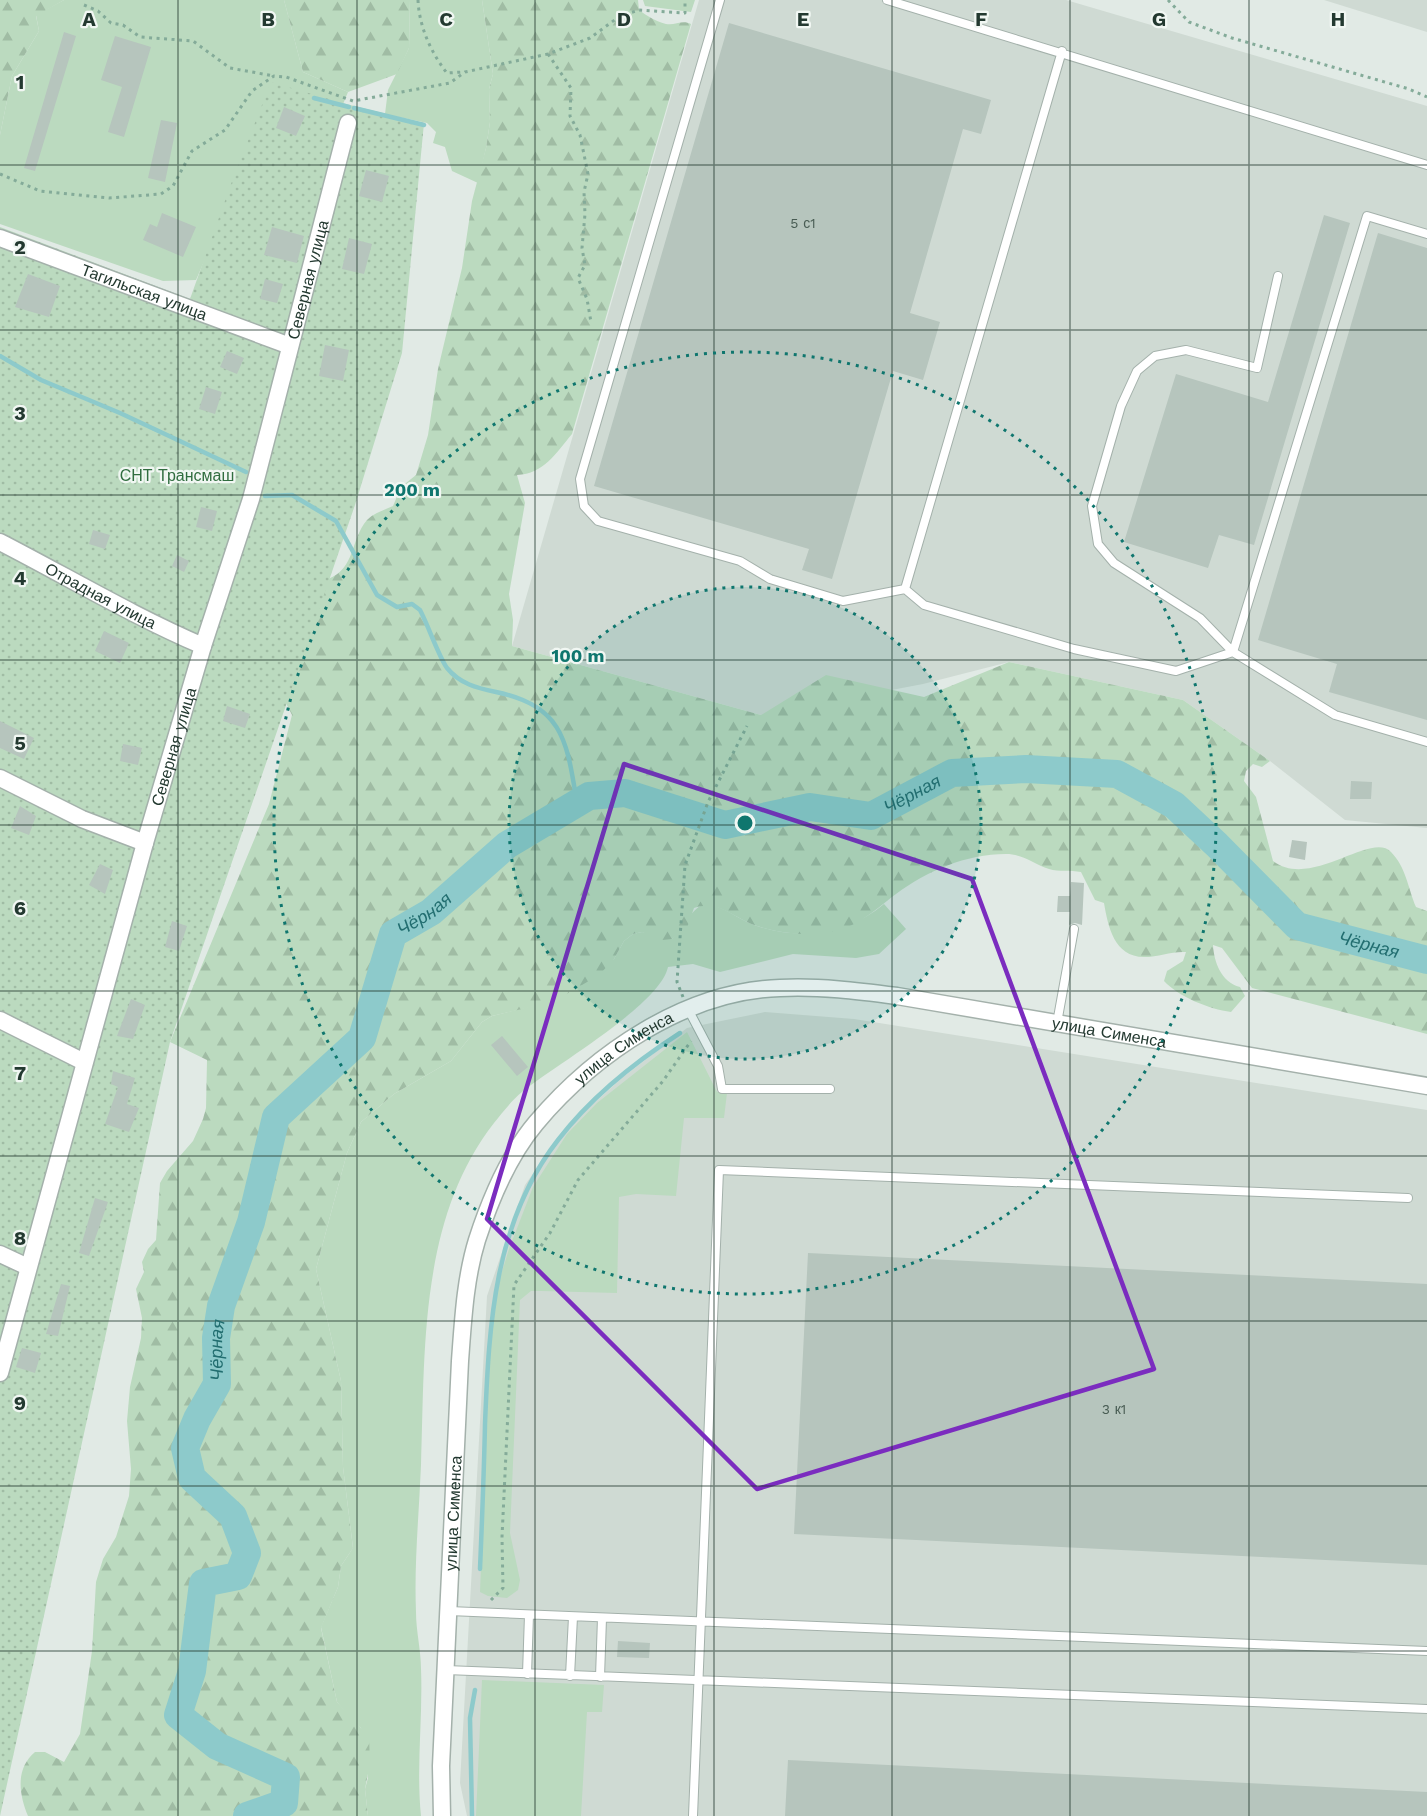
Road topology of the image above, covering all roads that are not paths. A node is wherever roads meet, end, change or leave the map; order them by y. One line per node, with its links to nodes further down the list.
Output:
1 (720, 0): 11 (lane)
2 (887, 0): 3 (lane)
3 (1062, 51): 5 (lane); 11 (lane)
4 (348, 123): 9 (street, Северная улица)
5 (1427, 165)
6 (1427, 234): 13 (lane)
7 (0, 238): 9 (street, Тагильская улица)
8 (1278, 276): 13 (lane)
9 (290, 346): 12 (street, Северная улица)
10 (0, 542): 12 (street, Отрадная улица)
11 (906, 589): 13 (lane)
12 (203, 646): 16 (street, Северная улица)
13 (1233, 652): 14 (lane)
14 (1427, 742)
15 (0, 778): 16 (street)
16 (145, 843): 21 (street, Северная улица)
17 (1074, 929): 20 (lane)
18 (688, 1009): 20 (street, улица Сименса); 23 (lane); 28 (street, улица Сименса)
19 (0, 1020): 21 (street)
20 (1057, 1023): 22 (street, улица Сименса)
21 (84, 1062): 26 (street, Северная улица)
22 (1427, 1086)
23 (830, 1089)
24 (1408, 1198): 32 (lane)
25 (0, 1254): 26 (street)
26 (28, 1267): 27 (street, Северная улица)
27 (0, 1373)
28 (449, 1611): 29 (lane); 34 (street, улица Сименса)
29 (529, 1615): 30 (lane); 35 (lane)
30 (573, 1617): 31 (lane); 36 (lane)
31 (602, 1618): 32 (lane); 37 (lane)
32 (701, 1622): 33 (lane); 38 (lane)
33 (1427, 1651)
34 (446, 1670): 35 (lane); 40 (street, улица Сименса)
35 (527, 1674): 36 (lane)
36 (570, 1676): 37 (lane)
37 (600, 1677): 38 (lane)
38 (699, 1680): 39 (lane); 41 (lane)
39 (1427, 1709)
40 (442, 1816)
41 (693, 1816)

